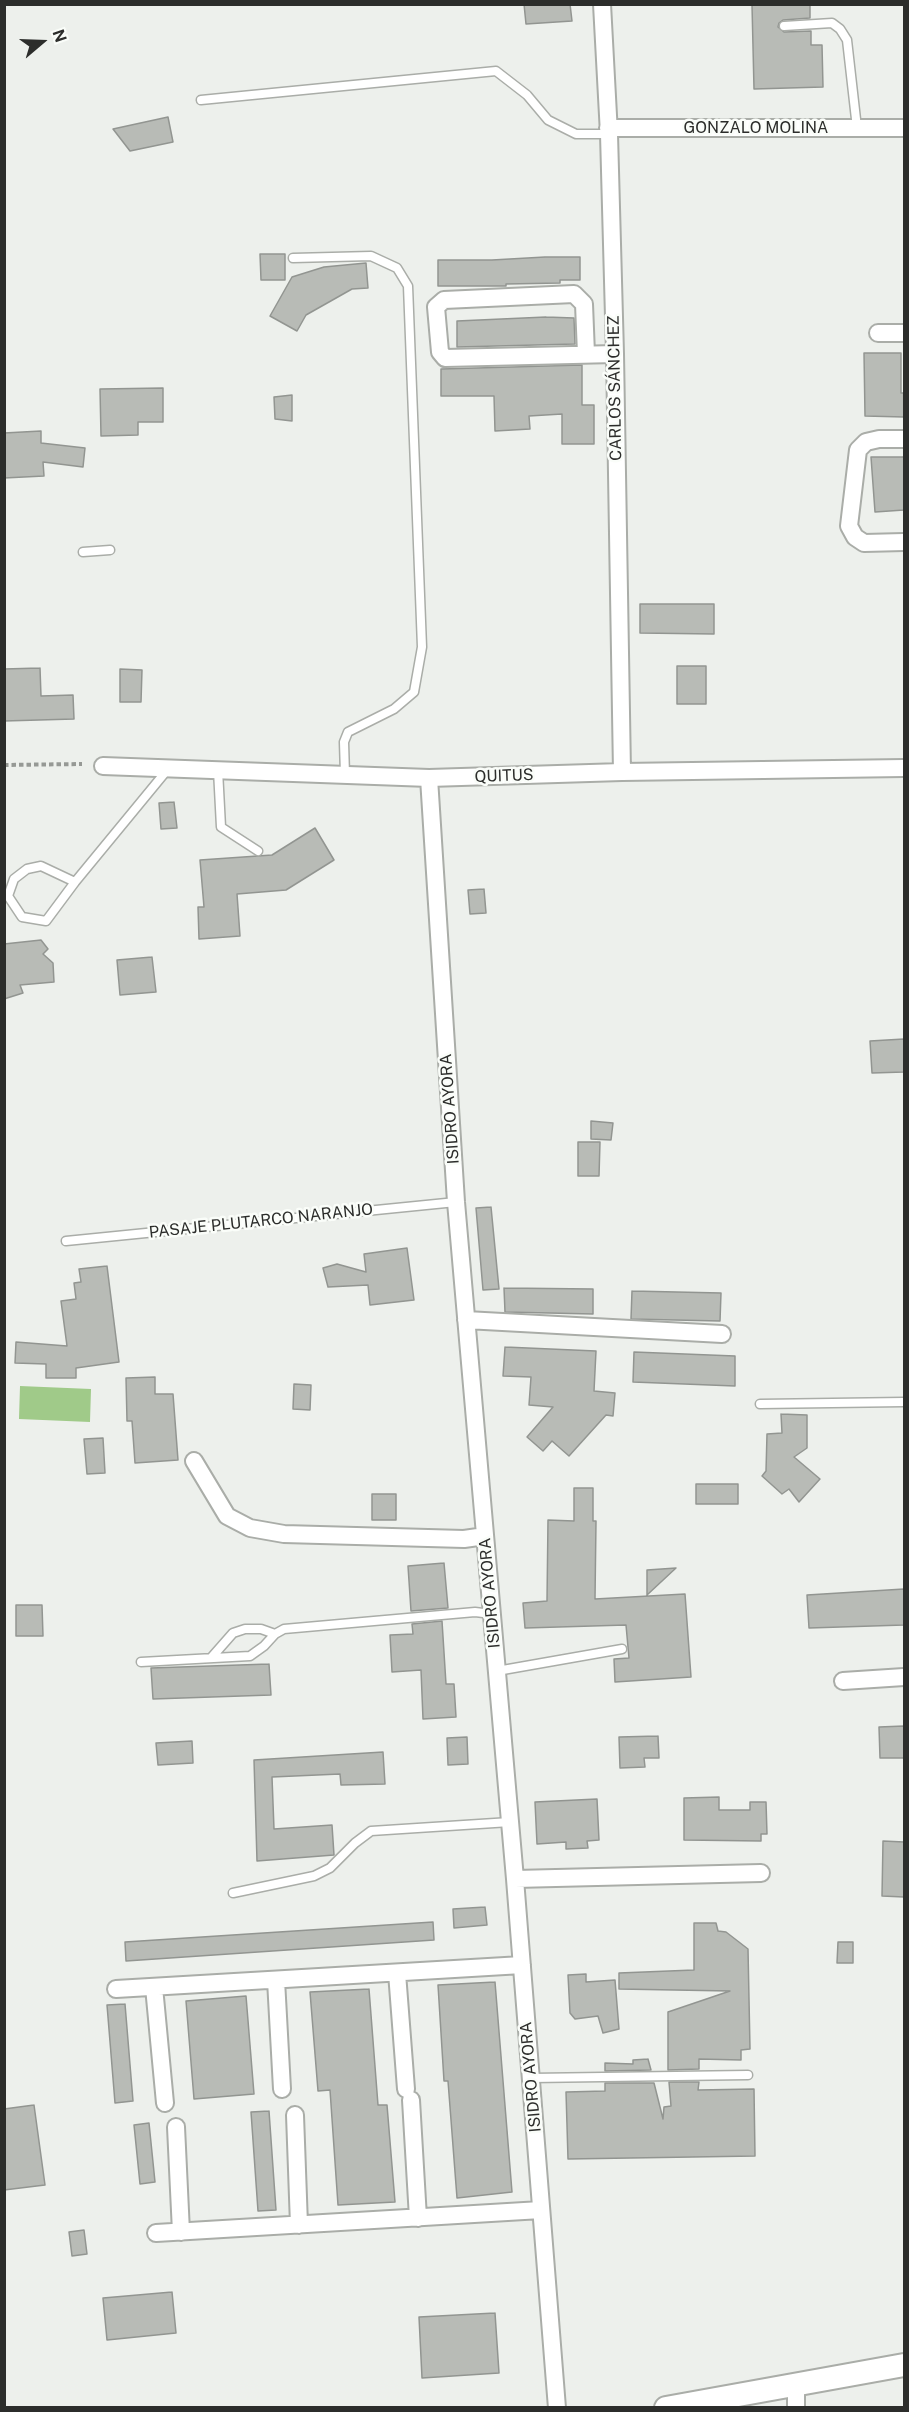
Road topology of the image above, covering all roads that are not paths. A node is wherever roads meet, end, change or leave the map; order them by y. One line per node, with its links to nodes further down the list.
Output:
1 (602, 4): 6 (street, CARLOS SÁNCHEZ)
2 (784, 26): 4 (lane)
3 (201, 100): 6 (lane)
4 (857, 128): 5 (street, GONZALO MOLINA); 6 (street, GONZALO MOLINA)
5 (904, 128)
6 (608, 131): 11 (street, CARLOS SÁNCHEZ)
7 (292, 258): 21 (lane)
8 (878, 333): 9 (street)
9 (904, 333)
10 (586, 354): 10 (street); 11 (street)
11 (615, 354): 20 (street, CARLOS SÁNCHEZ)
12 (904, 439): 13 (street)
13 (904, 542)
14 (110, 550): 15 (lane)
15 (83, 552)
16 (103, 766): 17 (street, QUITUS)
17 (169, 768): 19 (street, QUITUS); 24 (lane)
18 (904, 768): 20 (street, QUITUS)
19 (218, 770): 21 (street, QUITUS); 23 (lane)
20 (622, 772): 22 (street, QUITUS)
21 (345, 775): 22 (street, QUITUS)
22 (429, 778): 25 (street, ISIDRO AYORA)
23 (258, 851)
24 (75, 882): 24 (lane)
25 (456, 1202): 26 (lane, PASAJE PLUTARCO NARANJO); 27 (street, ISIDRO AYORA)
26 (66, 1241)
27 (466, 1320): 28 (street); 32 (street, ISIDRO AYORA)
28 (722, 1334)
29 (904, 1402): 30 (lane)
30 (760, 1404)
31 (194, 1461): 32 (street)
32 (485, 1536): 33 (street, ISIDRO AYORA)
33 (492, 1614): 34 (lane); 38 (street, ISIDRO AYORA)
34 (275, 1634): 36 (lane); 36 (lane)
35 (622, 1649): 38 (lane)
36 (211, 1658): 37 (lane)
37 (141, 1662)
38 (497, 1671): 41 (street, ISIDRO AYORA)
39 (904, 1677): 40 (street)
40 (843, 1681)
41 (510, 1822): 43 (street, ISIDRO AYORA); 44 (lane)
42 (761, 1873): 43 (street)
43 (515, 1879): 45 (street, ISIDRO AYORA)
44 (233, 1893)
45 (522, 1965): 46 (street); 51 (street, ISIDRO AYORA)
46 (398, 1973): 47 (street); 57 (street)
47 (276, 1980): 48 (street); 52 (street)
48 (154, 1988): 49 (street); 53 (street)
49 (116, 1989)
50 (748, 2075): 51 (lane)
51 (531, 2078): 56 (street, ISIDRO AYORA)
52 (282, 2089)
53 (165, 2103)
54 (295, 2115): 58 (street)
55 (176, 2127): 59 (street)
56 (541, 2210): 57 (street); 64 (street, ISIDRO AYORA)
57 (418, 2218): 58 (street)
58 (299, 2225): 59 (street)
59 (181, 2232): 60 (street)
60 (156, 2234)
61 (904, 2365): 62 (street)
62 (796, 2383): 63 (street); 66 (street)
63 (709, 2403): 65 (street)
64 (557, 2408)
65 (666, 2408)
66 (796, 2408)

